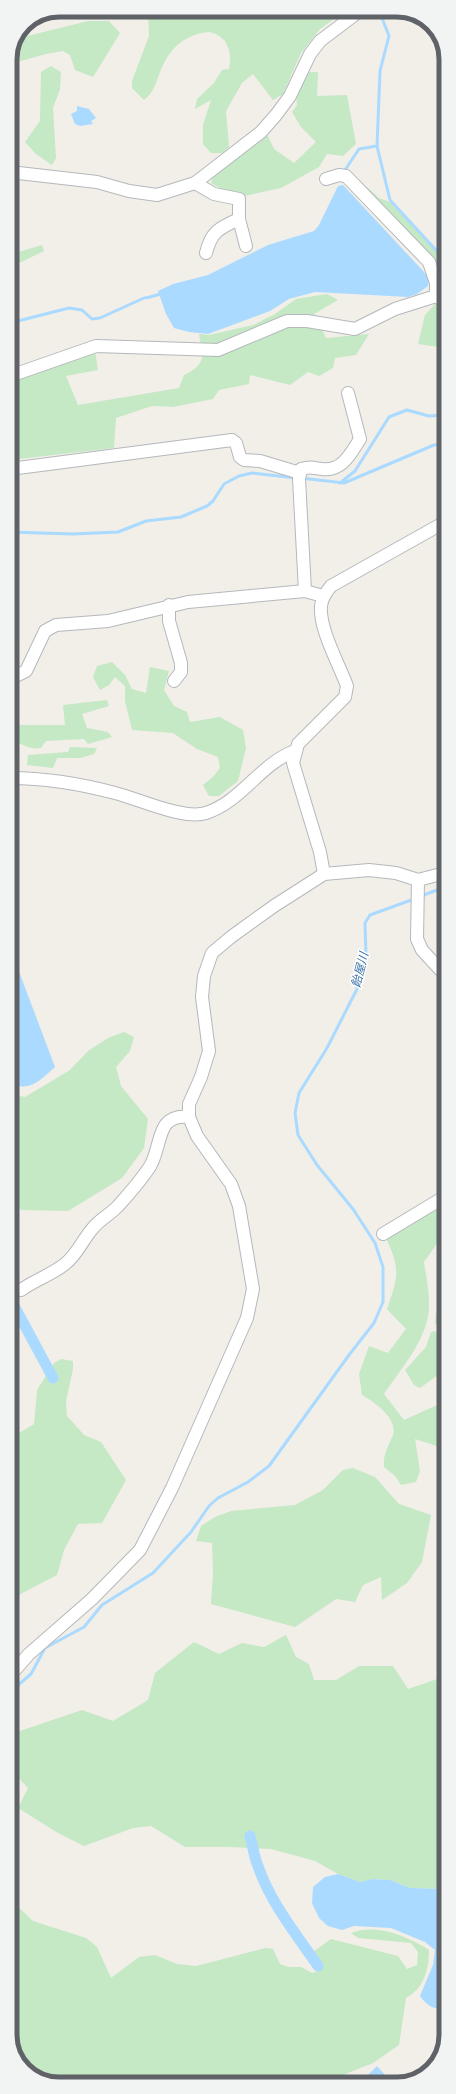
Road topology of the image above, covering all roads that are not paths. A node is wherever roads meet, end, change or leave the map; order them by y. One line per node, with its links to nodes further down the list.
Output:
1 (353, 17): 4 (street)
2 (17, 173): 4 (street)
3 (326, 179): 8 (street)
4 (195, 183): 5 (street)
5 (239, 220): 6 (street); 7 (street)
6 (246, 246)
7 (206, 253)
8 (439, 293)
9 (439, 299): 10 (street)
10 (17, 374)
11 (348, 393): 13 (street)
12 (17, 468): 13 (street)
13 (299, 476): 15 (street)
14 (439, 525): 16 (street)
15 (305, 591): 16 (street); 17 (street)
16 (323, 596): 20 (street)
17 (169, 605): 18 (street); 19 (street)
18 (17, 676)
19 (174, 681)
20 (295, 751): 21 (street); 22 (street)
21 (17, 779)
22 (324, 874): 24 (street); 26 (street)
23 (439, 876): 24 (street)
24 (418, 885): 25 (street)
25 (439, 968)
26 (189, 1117): 29 (street); 30 (street)
27 (439, 1200): 28 (street)
28 (383, 1234)
29 (21, 1290)
30 (17, 1668)

